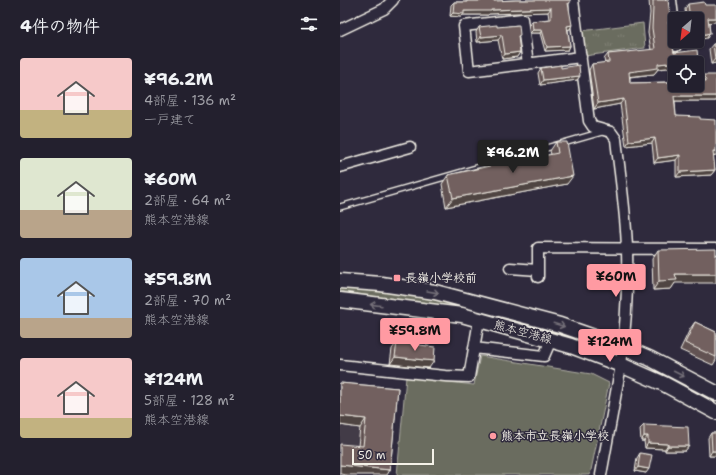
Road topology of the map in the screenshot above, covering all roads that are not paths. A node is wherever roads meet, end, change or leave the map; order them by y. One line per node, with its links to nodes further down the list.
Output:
1 (393, 0): 5 (street)
2 (573, 0): 6 (street)
3 (671, 0): 4 (street)
4 (672, 12)
5 (340, 30)
6 (581, 57): 7 (street); 8 (street)
7 (528, 64): 7 (street)
8 (605, 131): 11 (lane); 12 (street)
9 (410, 147): 10 (street)
10 (340, 167)
11 (340, 207)
12 (627, 249): 13 (street); 14 (street); 19 (street)
13 (716, 249)
14 (510, 268)
15 (340, 281): 19 (main road, 熊本空港線, one-way to 19)
16 (340, 300): 17 (main road, 熊本空港線, one-way to 16)
17 (479, 320): 18 (main road, 熊本空港線); 20 (street)
18 (551, 340): 20 (street); 22 (main road, 熊本空港線)
19 (623, 347): 22 (street); 23 (main road, 熊本空港線, one-way to 23)
20 (474, 348): 21 (street)
21 (340, 365)
22 (621, 365): 24 (main road, 熊本空港線); 25 (street)
23 (716, 393)
24 (716, 412)
25 (601, 475)

